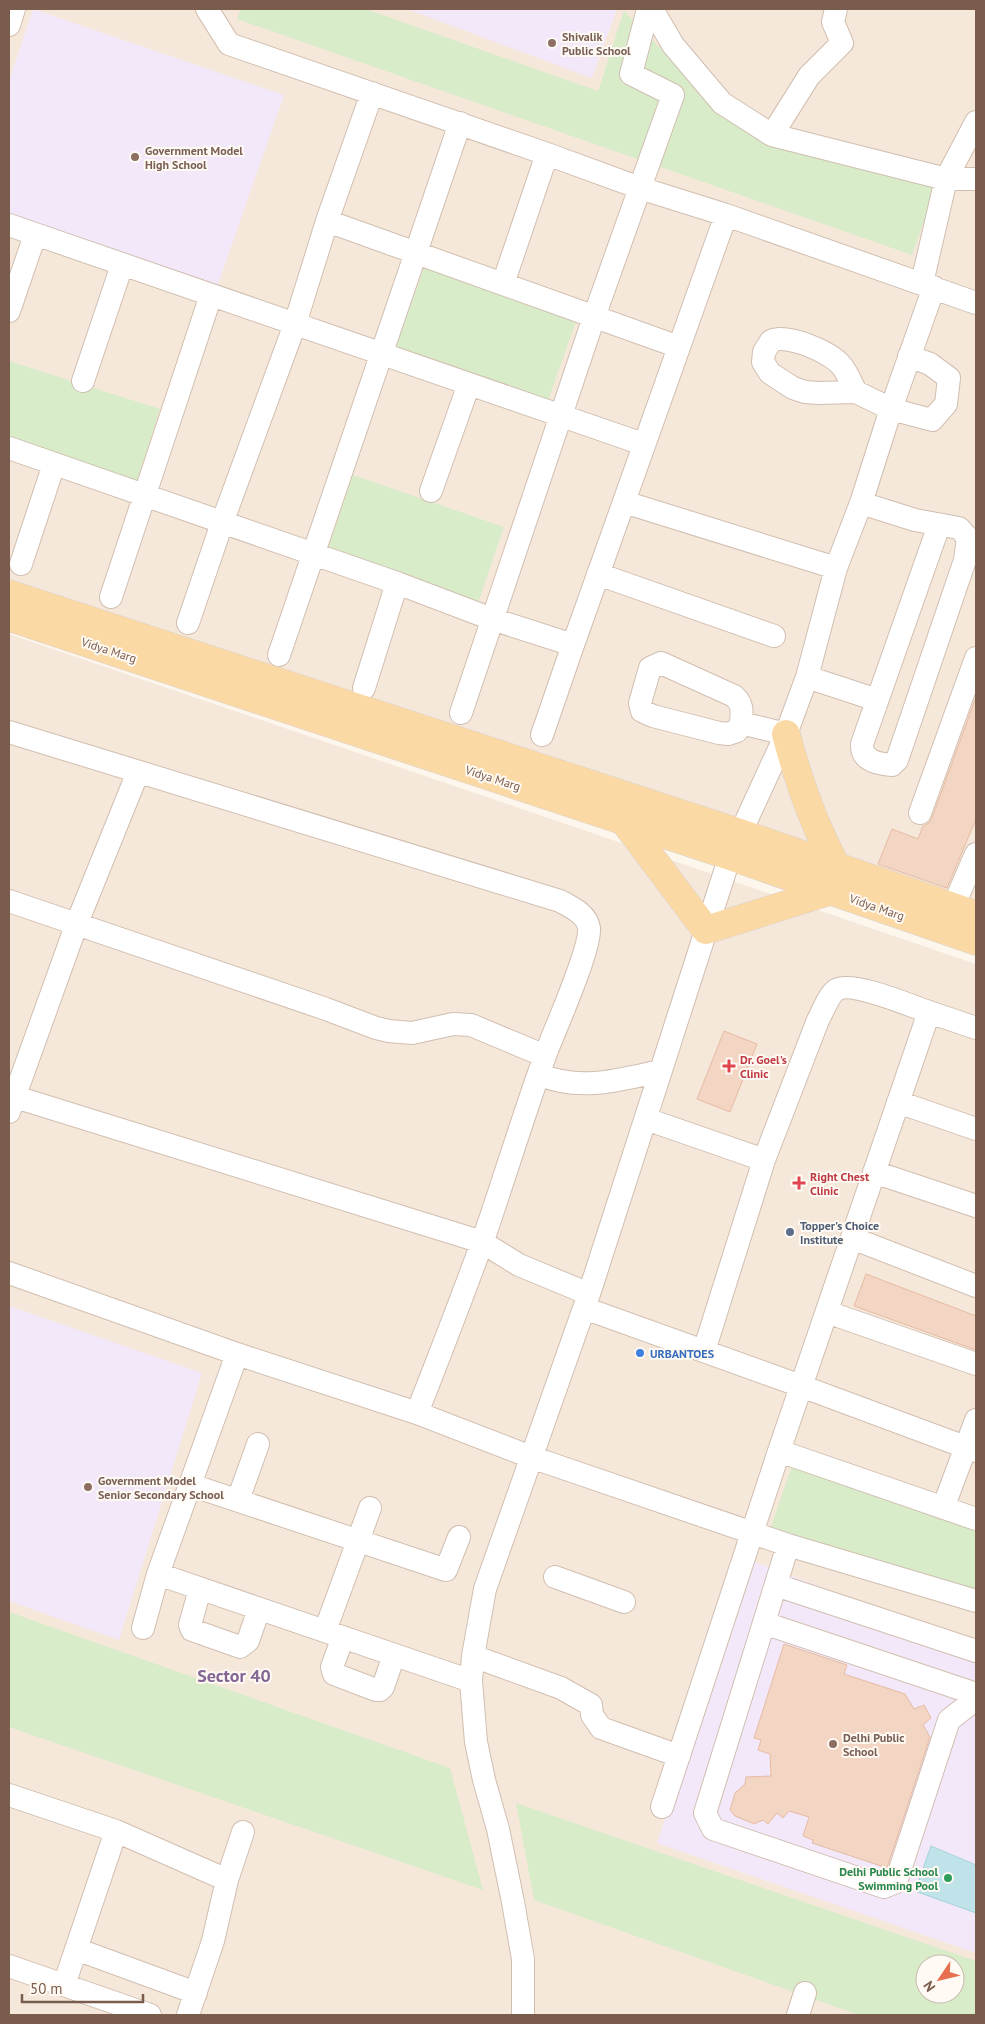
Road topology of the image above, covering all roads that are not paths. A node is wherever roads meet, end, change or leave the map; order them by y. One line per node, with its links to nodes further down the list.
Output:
1 (14, 9): 6 (street)
2 (207, 9): 8 (street)
3 (648, 9): 9 (street)
4 (652, 9): 7 (street)
5 (836, 9): 12 (street)
6 (9, 25)
7 (688, 63): 9 (street); 12 (street)
8 (372, 93): 11 (street); 18 (street)
9 (673, 95): 16 (street)
10 (976, 122): 14 (street)
11 (460, 123): 13 (street); 21 (street)
12 (772, 135): 14 (street)
13 (547, 154): 16 (street); 23 (street)
14 (946, 179): 15 (street); 24 (street)
15 (976, 179)
16 (640, 188): 17 (street); 28 (street)
17 (726, 215): 24 (street); 30 (street)
18 (327, 221): 21 (street); 29 (street)
19 (9, 226): 20 (street)
20 (35, 235): 22 (street); 27 (street)
21 (416, 253): 23 (street); 31 (street)
22 (122, 265): 25 (street); 33 (street)
23 (503, 284): 28 (street)
24 (928, 284): 26 (street); 32 (street)
25 (212, 295): 29 (street); 42 (street)
26 (976, 303)
27 (9, 311)
28 (594, 317): 30 (street); 37 (street)
29 (295, 324): 31 (street); 45 (street)
30 (679, 347): 38 (street)
31 (381, 354): 34 (street); 47 (street)
32 (909, 356): 36 (street); 36 (street)
33 (83, 381)
34 (469, 384): 37 (street); 41 (street)
35 (856, 392): 36 (street)
36 (891, 409): 44 (street)
37 (560, 416): 38 (street); 55 (street)
38 (644, 444): 43 (street)
39 (9, 448): 40 (street)
40 (54, 464): 42 (street); 48 (street)
41 (431, 491)
42 (144, 495): 45 (street); 53 (street)
43 (624, 502): 49 (street); 50 (street)
44 (861, 503): 46 (street); 49 (street)
45 (222, 522): 47 (street); 56 (street)
46 (938, 525): 63 (street); 63 (street)
47 (312, 554): 51 (street); 59 (street)
48 (21, 564)
49 (836, 568): 61 (street)
50 (598, 574): 57 (street); 58 (street)
51 (396, 583): 55 (street); 62 (street)
52 (9, 594): 72 (main road, Vidya Marg)
53 (111, 597)
54 (9, 617): 71 (main road, Vidya Marg)
55 (492, 619): 58 (street); 64 (street)
56 (188, 623)
57 (774, 636)
58 (573, 645): 68 (street)
59 (279, 655)
60 (976, 658): 70 (street)
61 (807, 676): 63 (street); 67 (street)
62 (364, 688)
63 (877, 700)
64 (462, 713)
65 (741, 722): 67 (street)
66 (9, 732): 69 (street)
67 (786, 734): 72 (street); 74 (main road)
68 (542, 735)
69 (138, 772): 77 (street); 82 (street)
70 (920, 813)
71 (624, 821): 72 (main road, Vidya Marg); 78 (main road)
72 (735, 845): 74 (main road, Vidya Marg); 78 (street)
73 (976, 854): 76 (street)
74 (833, 879): 76 (main road, Vidya Marg); 78 (main road); 79 (main road, Vidya Marg)
75 (9, 901): 77 (street)
76 (965, 911)
77 (77, 923): 82 (street); 84 (street)
78 (706, 930): 83 (street)
79 (976, 941)
80 (929, 1012): 81 (street); 85 (street); 88 (street)
81 (976, 1028)
82 (542, 1065): 83 (street); 92 (street)
83 (660, 1071): 86 (street)
84 (10, 1101): 92 (street)
85 (898, 1102): 87 (street); 89 (street)
86 (646, 1119): 88 (street); 95 (street)
87 (976, 1129)
88 (764, 1160): 97 (street)
89 (874, 1172): 90 (street); 91 (street)
90 (976, 1206)
91 (852, 1238): 94 (street); 96 (street)
92 (482, 1242): 95 (street); 101 (street)
93 (9, 1273): 98 (street)
94 (976, 1286)
95 (587, 1301): 97 (street); 106 (street)
96 (827, 1312): 99 (street); 100 (street)
97 (704, 1351): 100 (street)
98 (237, 1354): 101 (street); 107 (street)
99 (976, 1364)
100 (802, 1386): 104 (street); 105 (street)
101 (417, 1413): 106 (street)
102 (976, 1420): 104 (street)
103 (258, 1444): 108 (street)
104 (971, 1449): 110 (street)
105 (779, 1451): 110 (street); 112 (street)
106 (531, 1457): 112 (street); 128 (street)
107 (191, 1485): 108 (street); 116 (street)
108 (238, 1500): 114 (street)
109 (370, 1508): 114 (street)
110 (943, 1508): 111 (street)
111 (976, 1519)
112 (753, 1534): 115 (street); 132 (street)
113 (459, 1537): 114 (street)
114 (357, 1541): 125 (street)
115 (788, 1545): 118 (street); 120 (street)
116 (158, 1574): 119 (street); 124 (street)
117 (555, 1577): 121 (street)
118 (776, 1585): 123 (street); 126 (street)
119 (200, 1588): 122 (street); 122 (street)
120 (976, 1601)
121 (624, 1602)
122 (259, 1609): 125 (street)
123 (764, 1623): 130 (street); 131 (street)
124 (143, 1628)
125 (334, 1634): 127 (street); 127 (street)
126 (976, 1651)
127 (394, 1655): 129 (street)
128 (473, 1656): 129 (street); 132 (street)
129 (471, 1681): 145 (street)
130 (976, 1694)
131 (976, 1699)
132 (679, 1756): 134 (street)
133 (9, 1795): 135 (street)
134 (662, 1806)
135 (116, 1831): 137 (street); 138 (street)
136 (243, 1832): 137 (street)
137 (228, 1880): 141 (street)
138 (76, 1949): 140 (street); 141 (street)
139 (9, 1966): 140 (street)
140 (64, 1985): 143 (street)
141 (196, 1993): 144 (street)
142 (805, 1993): 146 (street)
143 (150, 2015)
144 (188, 2015)
145 (523, 2015)
146 (798, 2015)

